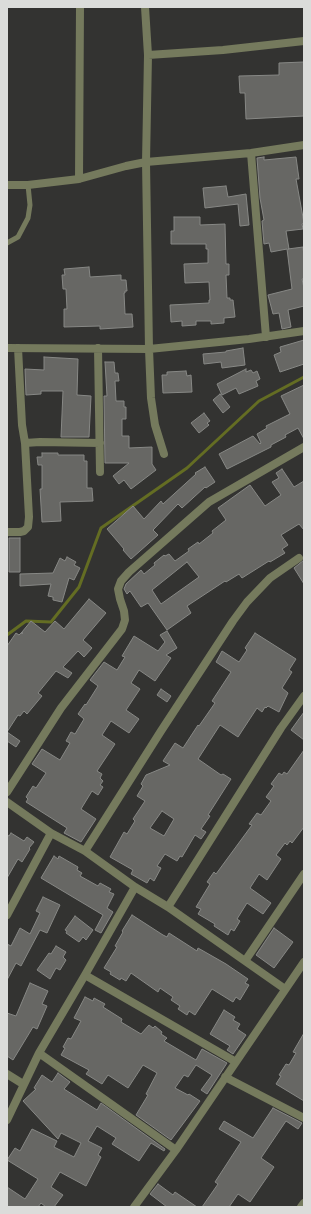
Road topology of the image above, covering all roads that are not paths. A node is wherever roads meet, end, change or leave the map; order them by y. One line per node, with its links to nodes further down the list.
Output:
1 (80, 7): 8 (street)
2 (145, 7): 4 (street)
3 (304, 41): 4 (street)
4 (148, 55): 7 (street)
5 (304, 145): 6 (street)
6 (251, 153): 7 (street); 13 (street)
7 (146, 162): 8 (street); 17 (street)
8 (79, 179): 10 (street)
9 (7, 185): 10 (street)
10 (28, 185): 11 (lane)
11 (7, 243)
12 (304, 330): 13 (street)
13 (266, 337): 17 (street)
14 (7, 348): 15 (street)
15 (18, 348): 16 (street); 18 (street)
16 (98, 348): 17 (street); 19 (street)
17 (149, 348): 21 (street)
18 (25, 443): 19 (street); 23 (street)
19 (100, 443): 22 (street)
20 (304, 447): 26 (street)
21 (164, 454)
22 (100, 472)
23 (7, 532)
24 (299, 558): 29 (street)
25 (304, 696): 32 (street)
26 (7, 792)
27 (7, 802): 28 (street)
28 (51, 833): 29 (street); 33 (street)
29 (85, 851): 31 (street)
30 (304, 874): 34 (street)
31 (135, 887): 32 (street); 36 (street)
32 (168, 907): 34 (street)
33 (7, 915)
34 (245, 961): 37 (street)
35 (304, 962): 37 (street)
36 (85, 975): 38 (street); 39 (street)
37 (286, 989): 39 (street)
38 (39, 1053): 42 (street); 45 (street)
39 (236, 1062): 41 (street)
40 (7, 1074): 42 (street)
41 (225, 1077): 43 (street); 45 (street)
42 (23, 1084): 44 (street)
43 (304, 1118)
44 (7, 1120)
45 (176, 1150): 47 (street)
46 (304, 1203): 48 (street)
47 (134, 1207)
48 (301, 1207)

